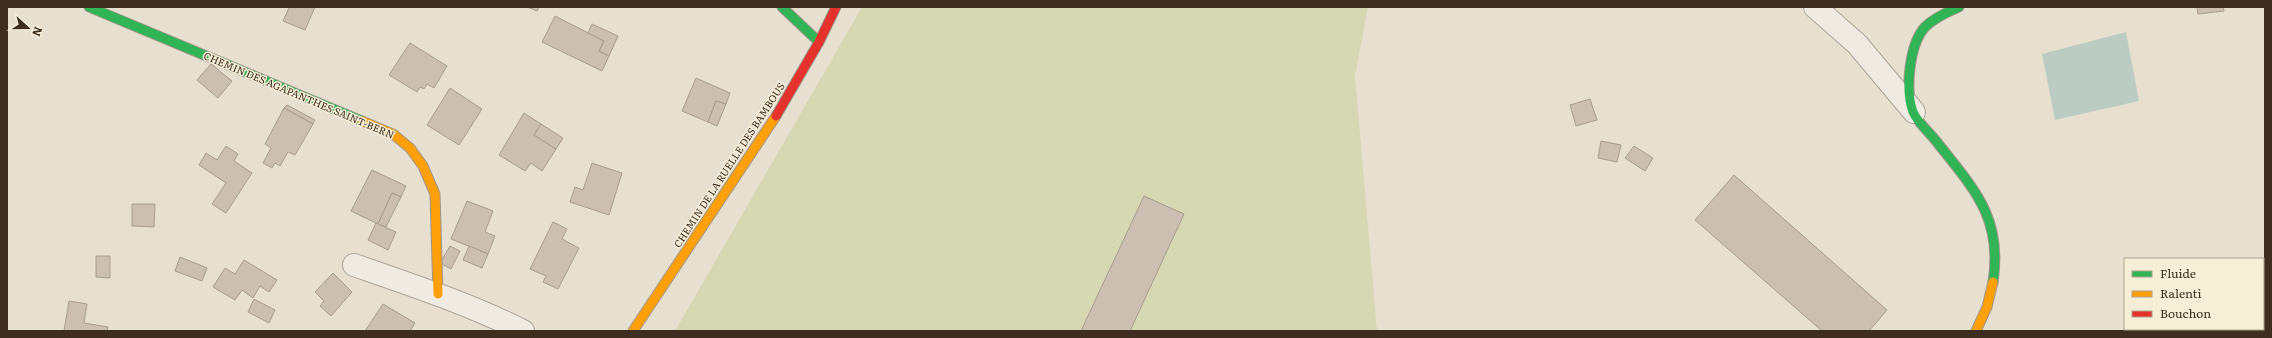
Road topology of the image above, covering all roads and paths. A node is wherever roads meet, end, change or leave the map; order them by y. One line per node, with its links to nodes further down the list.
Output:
1 (89, 7): 9 (street, CHEMIN DES AGAPANTHES SAINT-BERN)
2 (782, 7): 6 (street)
3 (836, 7): 6 (street, CHEMIN DE LA RUELLE DES BAMBOUS)
4 (1815, 7): 7 (street)
5 (1959, 7): 7 (street)
6 (819, 42): 11 (street, CHEMIN DE LA RUELLE DES BAMBOUS)
7 (1914, 112): 12 (street)
8 (354, 265): 9 (street)
9 (438, 294): 10 (street)
10 (523, 331)
11 (633, 331)
12 (1976, 331)

